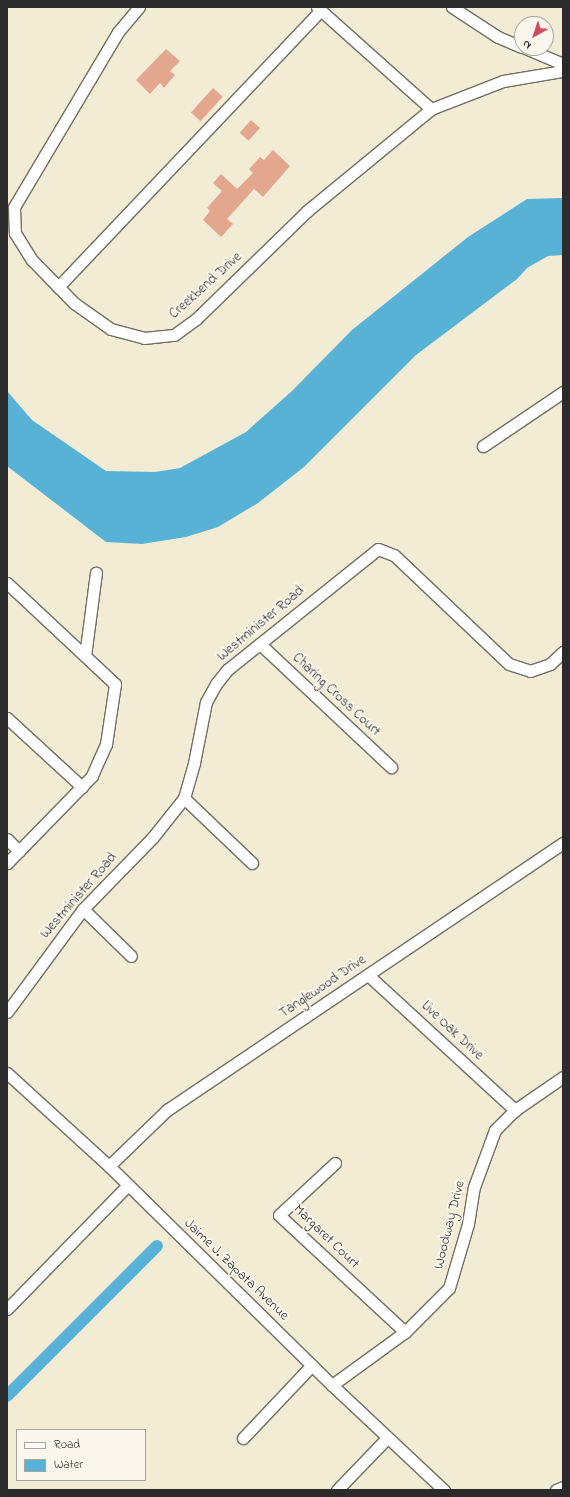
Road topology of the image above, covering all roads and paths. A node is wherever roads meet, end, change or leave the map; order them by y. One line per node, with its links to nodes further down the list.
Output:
1 (139, 7): 9 (street, Creekbend Drive)
2 (452, 7): 4 (street)
3 (319, 9): 8 (street); 9 (street)
4 (514, 43)
5 (544, 56): 6 (street)
6 (563, 64)
7 (563, 71): 8 (street, Creekbend Drive)
8 (431, 109): 9 (street, Creekbend Drive)
9 (58, 287)
10 (563, 392): 11 (street)
11 (483, 446)
12 (96, 573): 16 (street)
13 (7, 583): 16 (street)
14 (260, 644): 15 (street, Westminister Road); 18 (street, Charing Cross Court); 20 (street, Westminister Road)
15 (563, 652)
16 (85, 656): 19 (street)
17 (7, 718): 19 (street)
18 (391, 767)
19 (82, 787): 23 (street)
20 (184, 798): 25 (street); 26 (street, Westminister Road)
21 (7, 839): 23 (street)
22 (563, 843): 28 (street, Tanglewood Drive)
23 (19, 851): 24 (street)
24 (7, 863)
25 (252, 863)
26 (84, 909): 27 (street); 29 (street, Westminister Road)
27 (131, 956)
28 (368, 975): 32 (street, Live Oak Drive); 34 (street, Tanglewood Drive)
29 (7, 1012)
30 (7, 1073): 34 (street, Jaime J. Zapata Avenue)
31 (563, 1077): 32 (street, Woodway Drive)
32 (515, 1110): 37 (street, Woodway Drive)
33 (335, 1163): 37 (street, Margaret Court)
34 (109, 1166): 35 (street, Jaime J. Zapata Avenue)
35 (128, 1185): 36 (street); 38 (street, Jaime J. Zapata Avenue)
36 (7, 1309)
37 (405, 1332): 39 (street, Woodway Drive)
38 (312, 1364): 39 (street, Jaime J. Zapata Avenue); 40 (street)
39 (332, 1385): 41 (street, Jaime J. Zapata Avenue)
40 (243, 1438)
41 (387, 1438): 43 (street); 44 (street, Jaime J. Zapata Avenue)
42 (563, 1487): 45 (street)
43 (337, 1490)
44 (444, 1490)
45 (556, 1490)

